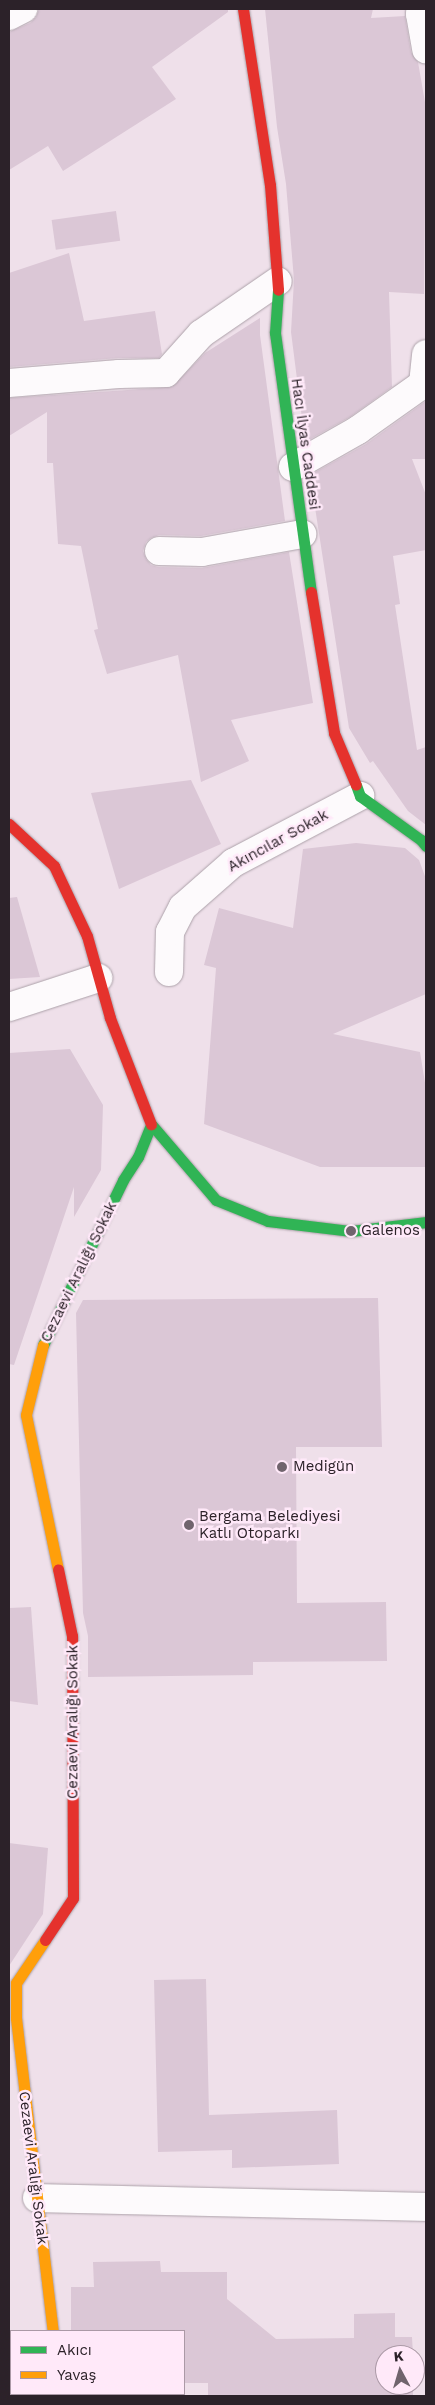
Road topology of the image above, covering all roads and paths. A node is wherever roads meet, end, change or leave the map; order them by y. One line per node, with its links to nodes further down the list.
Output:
1 (23, 9): 4 (street)
2 (243, 9): 6 (street, Hacı İlyas Caddesi)
3 (421, 9): 5 (street)
4 (9, 16)
5 (426, 49)
6 (278, 281): 8 (street); 10 (street, Hacı İlyas Caddesi)
7 (426, 354): 9 (street)
8 (9, 383)
9 (425, 384): 10 (street)
10 (294, 467): 11 (street, Hacı İlyas Caddesi)
11 (302, 534): 12 (street); 13 (street, Hacı İlyas Caddesi)
12 (159, 550)
13 (360, 796): 15 (street); 16 (street, Akıncılar Sokak)
14 (9, 824): 17 (street)
15 (426, 846)
16 (169, 972)
17 (98, 978): 18 (street); 19 (street)
18 (9, 1007)
19 (151, 1125): 20 (street); 21 (street, Cezaevi Aralığı Sokak)
20 (426, 1222)
21 (37, 2198): 22 (street); 23 (street, Cezaevi Aralığı Sokak)
22 (426, 2208)
23 (53, 2330)

